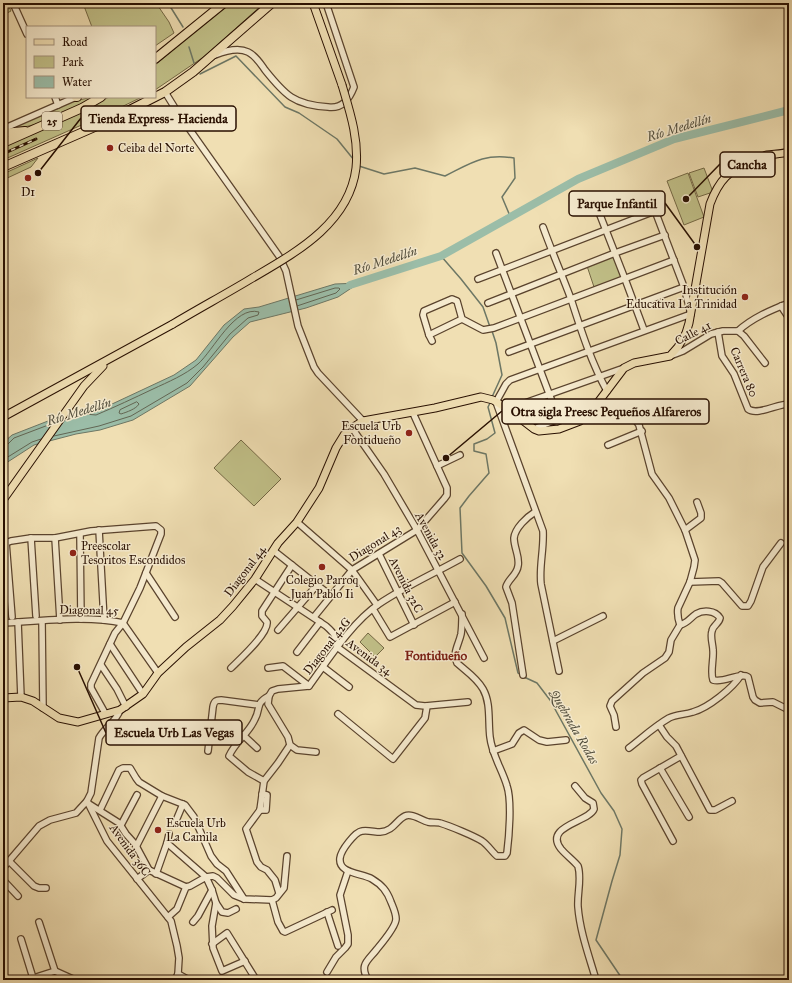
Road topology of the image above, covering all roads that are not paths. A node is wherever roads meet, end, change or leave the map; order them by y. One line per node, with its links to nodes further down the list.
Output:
1 (13, 3): 6 (street)
2 (224, 3): 7 (highway)
3 (272, 3): 8 (highway, 25)
4 (313, 3): 57 (main road, bridge)
5 (326, 3): 8 (street)
6 (26, 32)
7 (156, 58)
8 (208, 58): 9 (highway, 25)
9 (165, 92): 10 (highway, 25); 72 (street)
10 (156, 97)
11 (55, 98): 15 (street)
12 (74, 98): 15 (street)
13 (99, 98): 17 (highway, 25)
14 (153, 98): 21 (highway, 25)
15 (58, 105): 16 (street)
16 (3, 129)
17 (30, 131): 18 (highway); 19 (highway, 25)
18 (3, 133)
19 (3, 143)
20 (789, 152): 43 (main road)
21 (3, 167)
22 (652, 203): 23 (street)
23 (655, 211): 26 (street); 27 (street)
24 (600, 215): 26 (street)
25 (544, 227): 28 (street)
26 (606, 229): 28 (street); 30 (street)
27 (665, 235): 30 (street); 31 (street)
28 (552, 250): 32 (street); 33 (street)
29 (496, 253): 32 (street)
30 (615, 253): 33 (street); 34 (street)
31 (674, 260): 34 (street); 36 (street)
32 (503, 269): 35 (street); 37 (street)
33 (560, 274): 37 (street); 38 (street)
34 (625, 278): 38 (street); 41 (street)
35 (478, 279)
36 (684, 287): 41 (street); 43 (street)
37 (512, 293): 40 (street); 44 (street)
38 (570, 298): 44 (street); 47 (street)
39 (789, 302): 42 (street)
40 (488, 304)
41 (634, 305): 47 (street); 48 (street)
42 (781, 306): 45 (street); 49 (street)
43 (691, 314): 48 (street); 56 (main road)
44 (521, 318): 46 (street); 53 (street)
45 (789, 318)
46 (462, 319): 51 (street); 51 (street)
47 (579, 326): 53 (street); 54 (street)
48 (644, 330): 54 (street)
49 (738, 331): 50 (street, Calle 41); 58 (street)
50 (718, 332): 56 (street, Calle 41); 66 (street, Carrera 80)
51 (429, 335): 52 (street)
52 (432, 341)
53 (531, 344): 55 (street); 59 (street)
54 (589, 350): 59 (street); 61 (street)
55 (509, 352)
56 (670, 356): 60 (main road)
57 (112, 358): 70 (main road); 79 (main road)
58 (765, 363)
59 (539, 368): 63 (street); 64 (street)
60 (624, 368): 61 (street); 62 (main road)
61 (599, 377): 62 (street); 63 (street)
62 (607, 391): 65 (main road)
63 (549, 395): 67 (street); 71 (street)
64 (494, 401): 67 (main road); 68 (main road, Diagonal 44); 81 (street)
65 (596, 403): 69 (main road); 71 (street)
66 (789, 404)
67 (508, 409): 74 (main road)
68 (413, 413): 72 (main road, Diagonal 44); 78 (street)
69 (590, 413): 74 (main road); 75 (street)
70 (3, 417)
71 (559, 420): 74 (street)
72 (363, 421): 73 (main road, Diagonal 44)
73 (352, 428): 82 (main road, Diagonal 44); 84 (street, Avenida 32)
74 (534, 429)
75 (642, 431): 76 (street); 85 (street)
76 (608, 445)
77 (460, 455): 78 (street)
78 (437, 466): 84 (street, Diagonal 43)
79 (3, 500)
80 (697, 502): 85 (street)
81 (535, 512): 124 (street); 135 (street)
82 (297, 522): 91 (main road, Diagonal 44); 95 (street)
83 (99, 530): 86 (street); 97 (street, Diagonal 45); 115 (street)
84 (416, 530): 92 (street, Diagonal 43); 96 (street, Avenida 32)
85 (685, 530): 99 (street)
86 (80, 534): 88 (street); 113 (street)
87 (31, 538): 88 (street); 90 (street); 109 (street)
88 (55, 538): 114 (street)
89 (782, 543): 99 (street)
90 (5, 544): 108 (street)
91 (274, 551): 94 (street); 98 (main road, Diagonal 44)
92 (379, 554): 95 (street, Diagonal 43); 102 (street, Avenida 32C)
93 (460, 559): 96 (street, Diagonal 42G)
94 (292, 565): 100 (street); 101 (street)
95 (352, 570): 103 (street, Diagonal 43); 106 (street)
96 (438, 571): 102 (street, Diagonal 42G); 104 (street, Avenida 32)
97 (146, 574): 111 (street); 120 (street, Diagonal 45)
98 (255, 579): 101 (street, Avenida 34); 134 (main road, Diagonal 44)
99 (690, 582): 122 (street)
100 (317, 585): 103 (street); 105 (street)
101 (274, 592): 105 (street, Avenida 34); 131 (street)
102 (398, 593): 106 (street, Diagonal 42G); 121 (street, Avenida 32C)
103 (331, 596): 112 (street, Diagonal 43)
104 (455, 602): 107 (street, Avenida 32); 121 (street)
105 (297, 607): 112 (street, Avenida 34); 123 (street)
106 (375, 607): 121 (street); 126 (street, Diagonal 42G)
107 (462, 614): 128 (street, Avenida 32); 159 (street)
108 (12, 616)
109 (36, 616)
110 (604, 616): 124 (street)
111 (175, 617)
112 (314, 617): 118 (street, Avenida 34)
113 (81, 619): 114 (street, Diagonal 45); 115 (street, Diagonal 45)
114 (60, 620): 116 (street, Diagonal 45)
115 (104, 620): 120 (street, Diagonal 45)
116 (42, 621): 117 (street, Diagonal 45); 146 (street)
117 (18, 622): 119 (street, Diagonal 45); 141 (street)
118 (320, 622): 126 (street, Avenida 34); 127 (street)
119 (3, 623)
120 (123, 623): 125 (street); 134 (street)
121 (414, 625)
122 (680, 625): 136 (street); 152 (street)
123 (278, 630)
124 (553, 641): 133 (street)
125 (110, 644): 129 (street); 139 (street)
126 (336, 648): 130 (street, Diagonal 42G); 145 (street, Avenida 34)
127 (297, 652)
128 (484, 658)
129 (101, 665): 147 (street); 149 (street)
130 (323, 667): 137 (street, Diagonal 42G); 138 (street)
131 (231, 668)
132 (268, 668): 137 (street)
133 (559, 671)
134 (158, 673): 139 (main road, Diagonal 44)
135 (523, 675)
136 (742, 675): 148 (street); 151 (street)
137 (309, 686): 140 (street, Diagonal 42G)
138 (349, 687)
139 (144, 694): 147 (main road, Diagonal 44)
140 (269, 696): 144 (street); 155 (street)
141 (21, 697): 142 (main road, Diagonal 44); 146 (main road, Diagonal 44)
142 (3, 698)
143 (468, 702): 145 (street, Avenida 34)
144 (258, 705): 153 (street); 158 (street)
145 (427, 706): 150 (street)
146 (43, 708): 149 (main road, Diagonal 44)
147 (123, 708): 149 (main road, Diagonal 44); 168 (street)
148 (789, 710)
149 (105, 713)
150 (338, 714)
151 (659, 725): 157 (street); 161 (street)
152 (616, 726)
153 (243, 735): 156 (street); 163 (street)
154 (566, 740): 159 (street)
155 (290, 745): 160 (street); 163 (street)
156 (257, 748)
157 (629, 748)
158 (208, 751)
159 (493, 751): 182 (street)
160 (316, 752)
161 (681, 756): 162 (street); 167 (street)
162 (660, 768): 171 (street); 175 (street)
163 (264, 781): 190 (street)
164 (575, 786): 214 (street)
165 (137, 795): 173 (street)
166 (162, 796): 169 (street); 170 (street); 177 (street)
167 (732, 800)
168 (88, 802): 170 (street); 179 (street); 185 (street, Avenida 36C)
169 (183, 804): 172 (street); 192 (street)
170 (100, 810): 173 (street)
171 (689, 817)
172 (175, 822)
173 (121, 825): 177 (street)
174 (169, 834): 176 (street)
175 (673, 841)
176 (167, 843): 183 (street); 184 (street)
177 (136, 847): 181 (street)
178 (287, 856): 190 (street)
179 (9, 861): 180 (street); 188 (street)
180 (3, 868)
181 (149, 870): 183 (street); 185 (street)
182 (348, 871): 204 (street); 213 (street)
183 (156, 874): 187 (street)
184 (206, 877): 187 (street); 189 (street); 192 (street)
185 (136, 878): 196 (street, Avenida 36C)
186 (3, 880): 191 (street)
187 (186, 887): 196 (street)
188 (46, 888)
189 (212, 890): 194 (street); 198 (street)
190 (279, 893): 193 (street)
191 (18, 896)
192 (244, 899): 193 (street)
193 (272, 900): 201 (street)
194 (216, 903): 195 (street); 200 (street)
195 (236, 909)
196 (168, 917): 206 (street, Avenida 36C)
197 (38, 922): 203 (street)
198 (193, 922)
199 (21, 939): 208 (street)
200 (212, 944): 202 (street); 202 (street)
201 (338, 946)
202 (245, 961): 207 (street)
203 (55, 970): 208 (street); 210 (street)
204 (327, 972)
205 (3, 974): 209 (street)
206 (178, 974): 211 (street, Avenida 36C); 212 (street)
207 (255, 978)
208 (30, 979)
209 (5, 980)
210 (75, 980)
211 (175, 980)
212 (189, 980)
213 (368, 980)
214 (596, 980)

